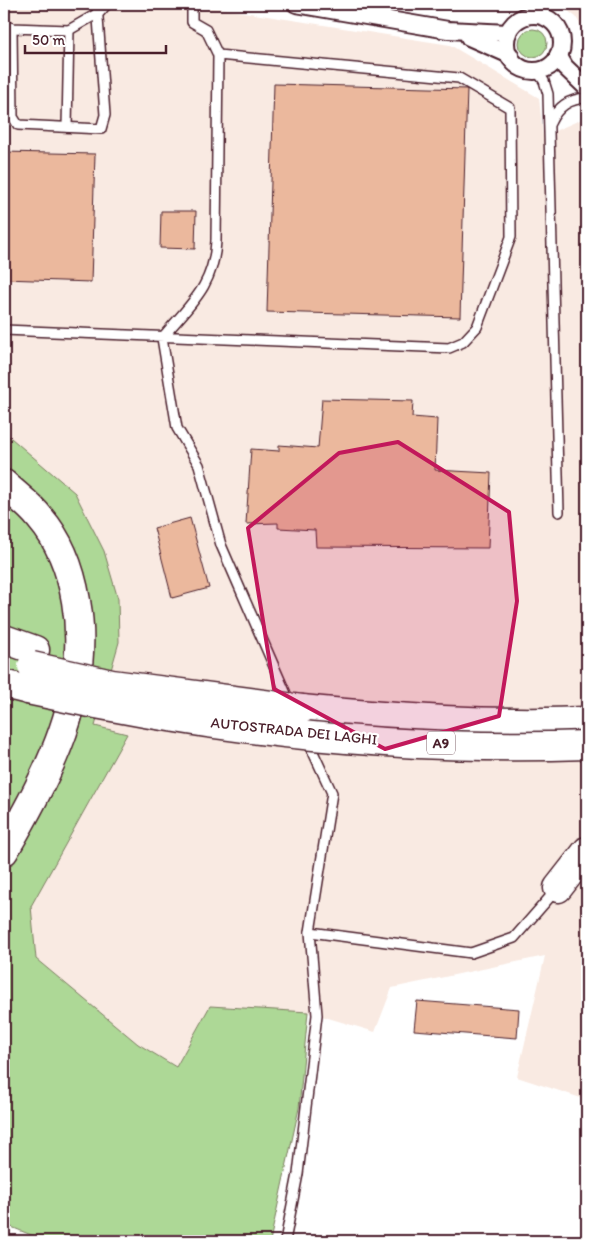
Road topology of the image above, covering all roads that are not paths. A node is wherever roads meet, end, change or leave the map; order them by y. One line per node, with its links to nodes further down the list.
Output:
1 (107, 4): 5 (lane)
2 (192, 4): 11 (lane)
3 (296, 4): 10 (street)
4 (520, 4): 8 (street)
5 (98, 8): 9 (lane); 18 (lane)
6 (535, 9): 8 (street); 13 (street)
7 (8, 26): 9 (lane); 18 (lane)
8 (512, 27): 10 (street); 12 (street)
9 (69, 30): 18 (lane)
10 (448, 30): 12 (street)
11 (218, 55): 20 (lane); 20 (lane)
12 (510, 55): 14 (street)
13 (559, 62): 14 (street); 15 (street)
14 (537, 71): 17 (lane)
15 (587, 88)
16 (587, 98): 17 (lane)
17 (549, 126): 22 (lane)
18 (67, 127)
19 (4, 330): 20 (lane)
20 (162, 338): 32 (lane)
21 (4, 484): 30 (highway)
22 (559, 512)
23 (4, 639): 25 (highway)
24 (4, 660): 25 (highway, AUTOSTRADA DEI LAGHI / A9)
25 (21, 683): 26 (highway, AUTOSTRADA DEI LAGHI / A9, bridge); 26 (highway, bridge)
26 (298, 721): 27 (highway, AUTOSTRADA DEI LAGHI / A9); 28 (highway, AUTOSTRADA DEI LAGHI / A9, bridge)
27 (587, 721)
28 (587, 745)
29 (587, 850): 31 (highway)
30 (4, 851)
31 (558, 888): 32 (lane)
32 (310, 932): 33 (lane)
33 (285, 1241)

